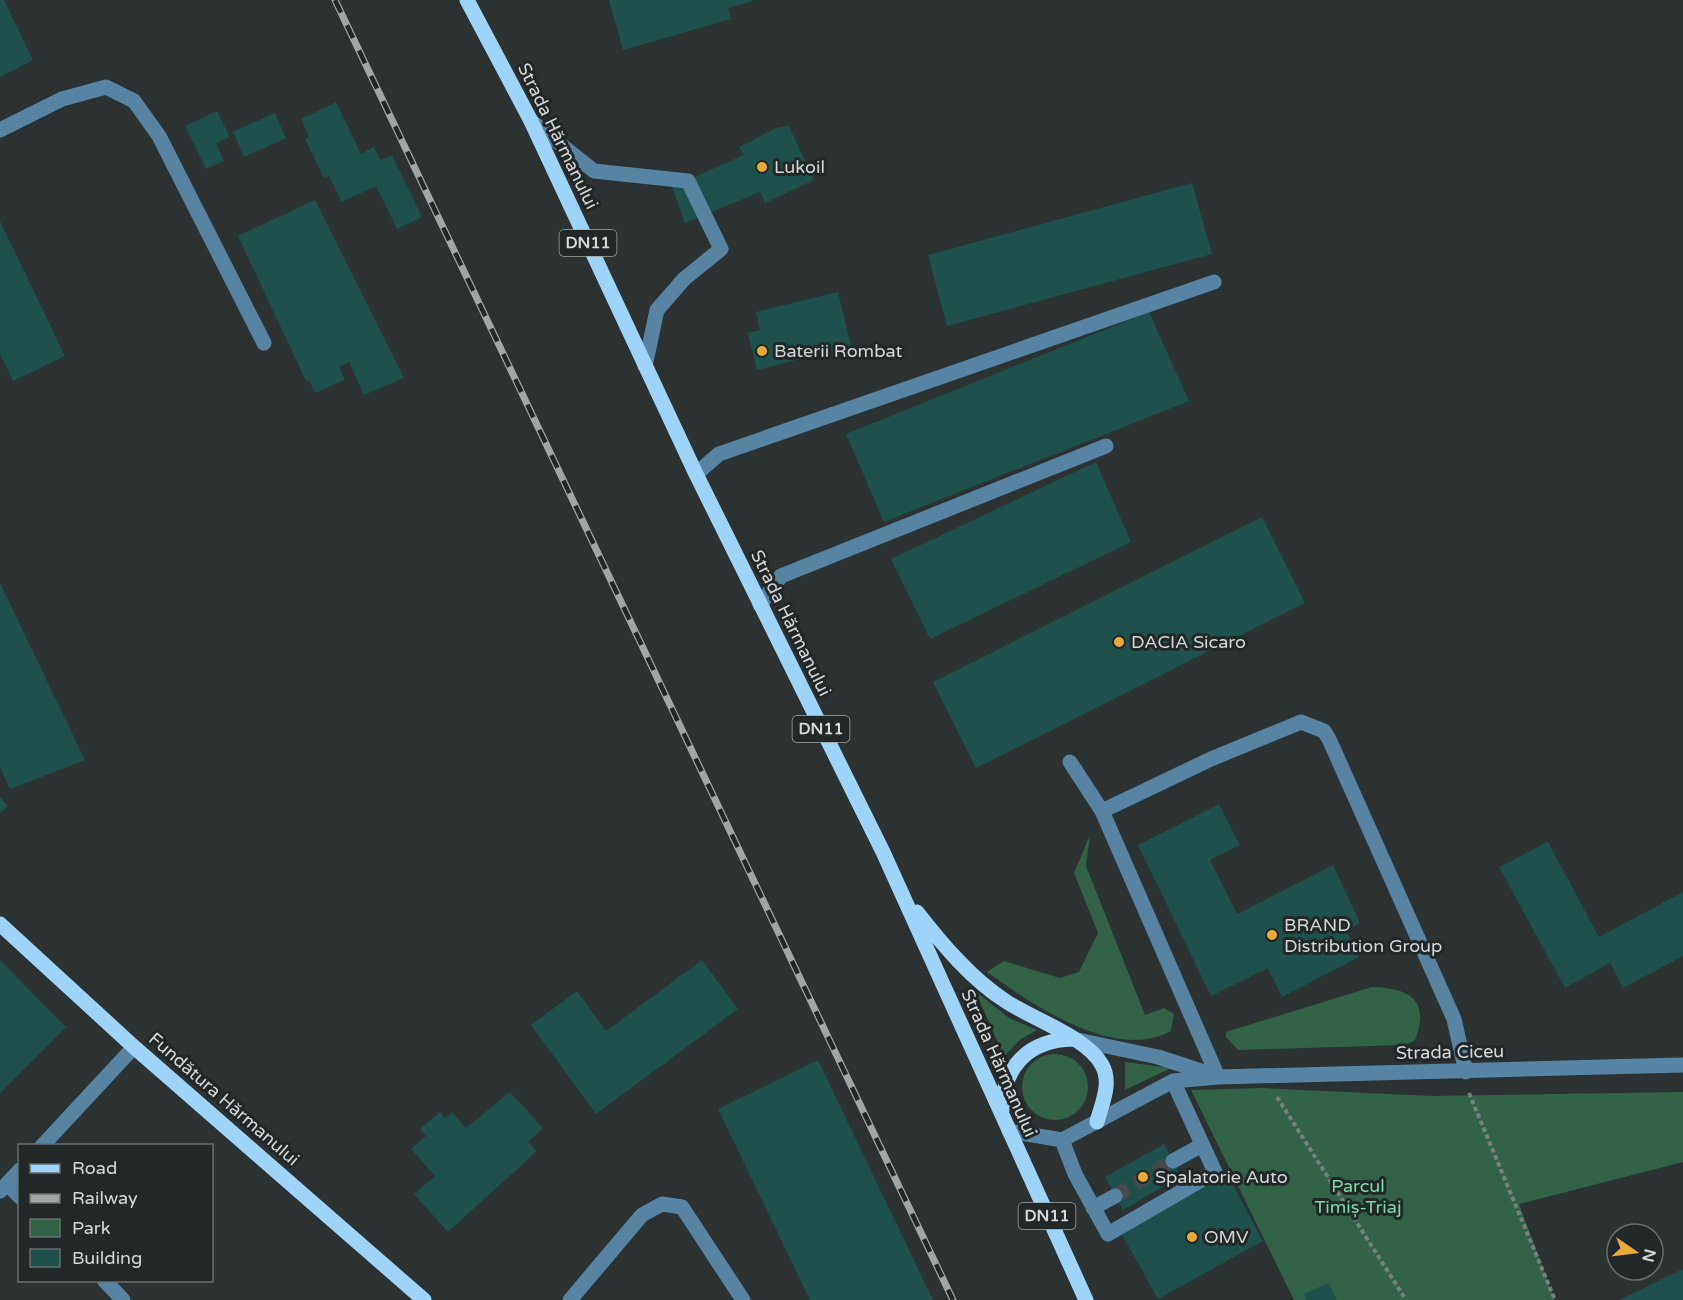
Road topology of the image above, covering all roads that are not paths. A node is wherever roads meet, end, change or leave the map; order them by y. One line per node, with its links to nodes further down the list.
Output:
1 (467, 0): 2 (main road, Strada Hărmanului / DN11)
2 (531, 121): 6 (main road, Strada Hărmanului / DN11); 6 (street)
3 (0, 130): 5 (street)
4 (1214, 282): 8 (street)
5 (264, 343)
6 (645, 366): 8 (main road, Strada Hărmanului / DN11)
7 (1106, 446): 9 (street)
8 (696, 474): 9 (main road, Strada Hărmanului / DN11)
9 (760, 605): 12 (main road, Strada Hărmanului / DN11)
10 (1070, 762): 11 (street)
11 (1102, 811): 17 (street); 18 (street)
12 (900, 889): 14 (main road, Strada Ciceu); 20 (main road, Strada Hărmanului / DN11)
13 (0, 924): 15 (main road, Fundătura Hărmanului)
14 (1073, 1039): 18 (street, Strada Ciceu); 20 (main road, Strada Ciceu); 21 (main road)
15 (134, 1047): 24 (street); 33 (main road, Fundătura Hărmanului)
16 (1683, 1065): 17 (street, Strada Ciceu)
17 (1466, 1072): 18 (street, Strada Ciceu)
18 (1218, 1077): 19 (street, Strada Ciceu)
19 (1173, 1081): 21 (street, Strada Ciceu); 25 (street)
20 (1002, 1116): 22 (main road, Strada Hărmanului / DN11)
21 (1096, 1122): 23 (street, Strada Ciceu)
22 (1009, 1131): 23 (street); 37 (main road, Strada Hărmanului / DN11)
23 (1062, 1140): 31 (street)
24 (44, 1144)
25 (1202, 1145): 26 (street); 31 (street)
26 (1173, 1161)
27 (18, 1172): 28 (street)
28 (3, 1188): 29 (street)
29 (18, 1196)
30 (1115, 1196): 31 (street)
31 (1093, 1208)
32 (105, 1282): 34 (street)
33 (420, 1299)
34 (123, 1300)
35 (570, 1300): 36 (street)
36 (744, 1300)
37 (1086, 1300)

